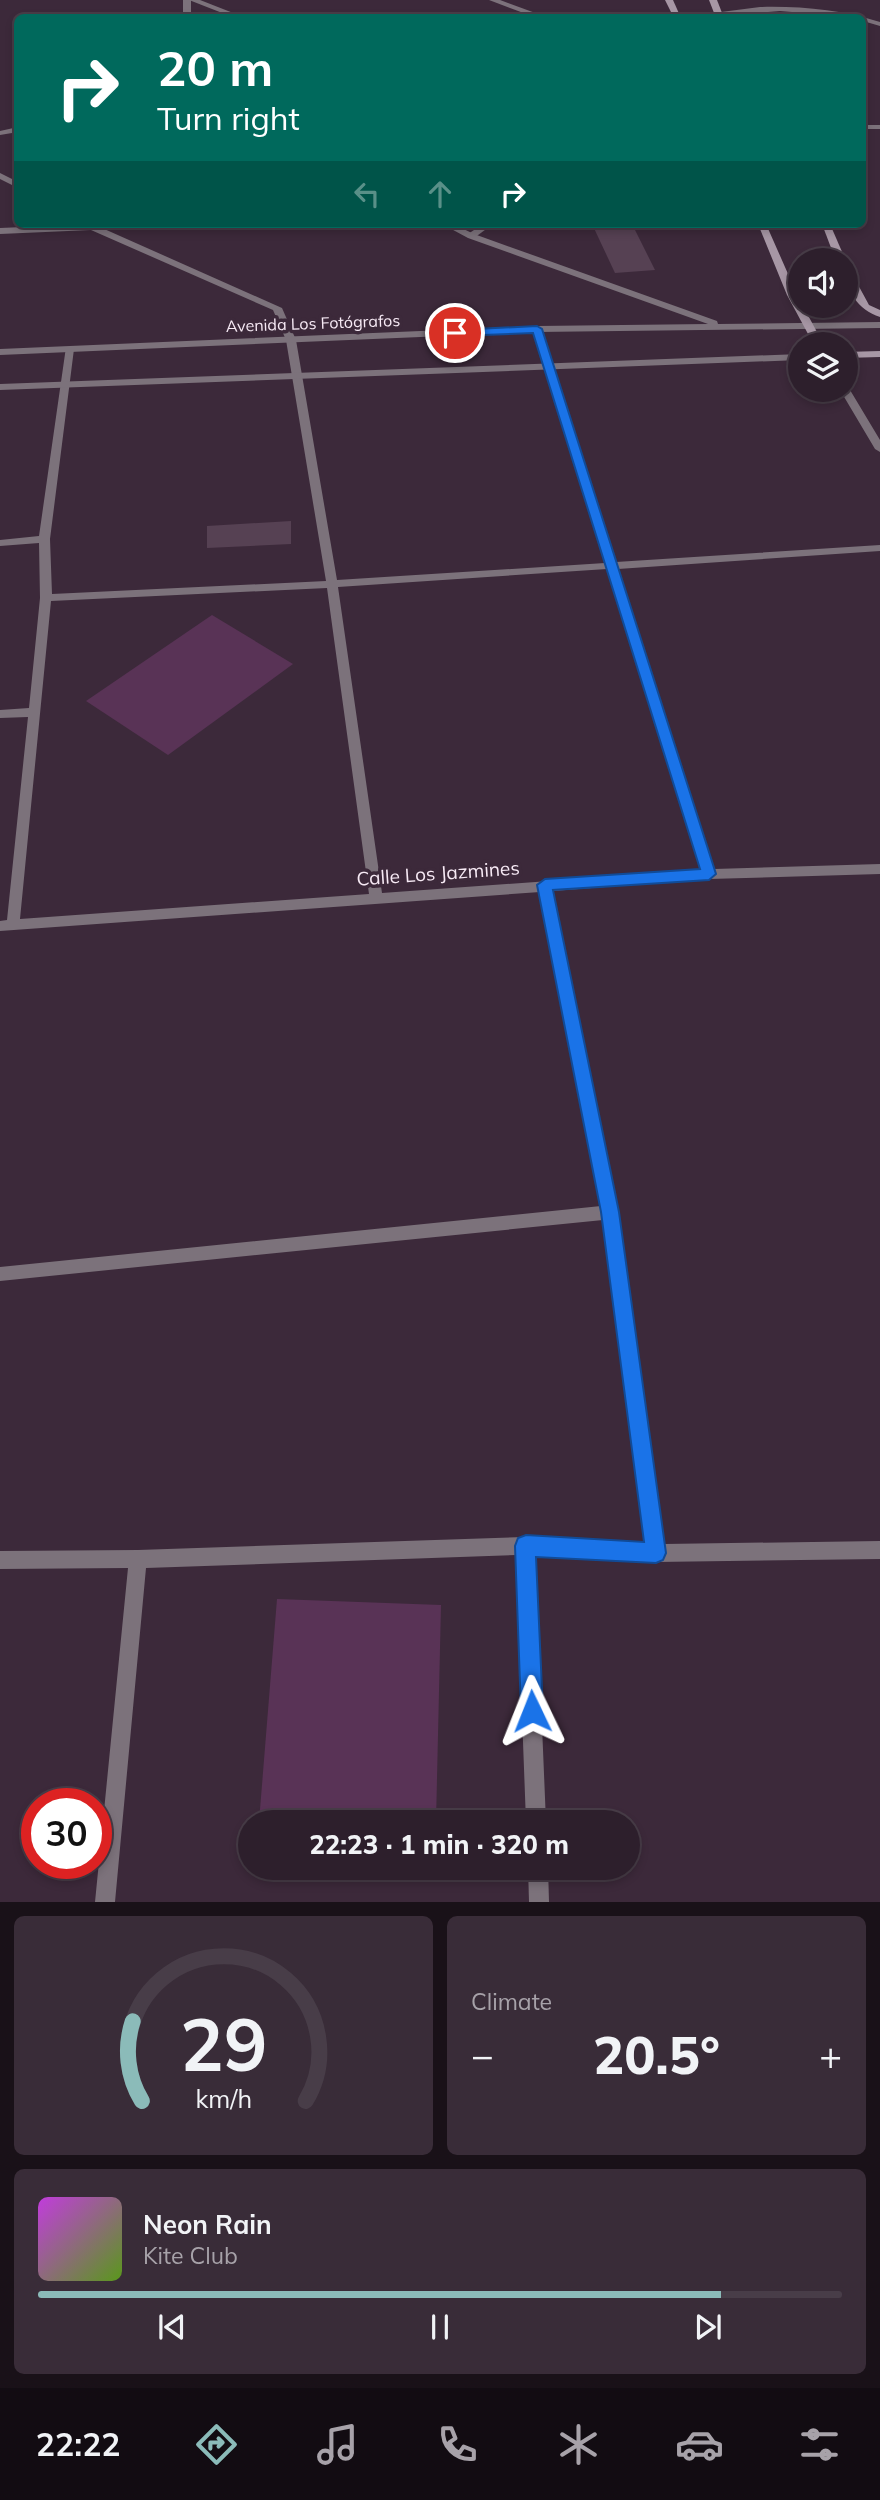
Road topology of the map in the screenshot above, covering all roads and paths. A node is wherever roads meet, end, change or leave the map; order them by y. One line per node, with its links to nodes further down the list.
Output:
1 (190, 0): 3 (street)
2 (493, 0): 4 (street)
3 (231, 14)
4 (534, 14)
5 (731, 14): 6 (street)
6 (840, 14)
7 (44, 228): 13 (street)
8 (95, 228): 23 (street)
9 (454, 228): 14 (street)
10 (483, 228): 14 (street)
11 (764, 228): 19 (main road)
12 (828, 228): 15 (main road)
13 (0, 231)
14 (471, 236): 20 (street)
15 (836, 248)
16 (858, 296): 17 (main road)
17 (880, 314)
18 (880, 325): 19 (street, Avenida Los Fotógrafos)
19 (809, 326): 20 (street, Avenida Los Fotógrafos); 22 (main road)
20 (725, 327): 21 (street, Avenida Los Fotógrafos)
21 (537, 329): 23 (street, Avenida Los Fotógrafos); 29 (street)
22 (812, 332)
23 (291, 340): 24 (street, Avenida Los Fotógrafos); 30 (street)
24 (69, 349): 25 (street, Avenida Los Fotógrafos); 31 (street)
25 (0, 352)
26 (880, 354): 27 (main road)
27 (858, 355)
28 (788, 357): 29 (street)
29 (548, 366): 30 (street); 38 (street)
30 (298, 376): 31 (street); 39 (street)
31 (65, 385): 32 (street); 35 (street)
32 (0, 387)
33 (852, 402): 34 (street)
34 (880, 449)
35 (44, 539): 36 (street); 40 (street)
36 (0, 542)
37 (880, 548): 38 (street)
38 (611, 566): 39 (street); 44 (street)
39 (332, 583): 40 (street); 46 (street)
40 (46, 598): 41 (street)
41 (35, 712): 42 (street); 47 (street)
42 (0, 714)
43 (880, 869): 44 (street, Calle Los Jazmines)
44 (709, 874): 45 (street, Calle Los Jazmines)
45 (545, 885): 46 (street, Calle Los Jazmines); 48 (street)
46 (376, 897): 47 (street, Calle Los Jazmines)
47 (6, 925)
48 (610, 1212): 49 (street); 52 (street)
49 (0, 1274)
50 (526, 1546): 52 (street); 53 (street); 55 (street)
51 (880, 1550): 52 (street)
52 (656, 1553)
53 (138, 1559): 54 (street); 57 (street)
54 (0, 1560)
55 (536, 1810)
56 (538, 1880): 58 (street)
57 (105, 1902)
58 (539, 1902)

